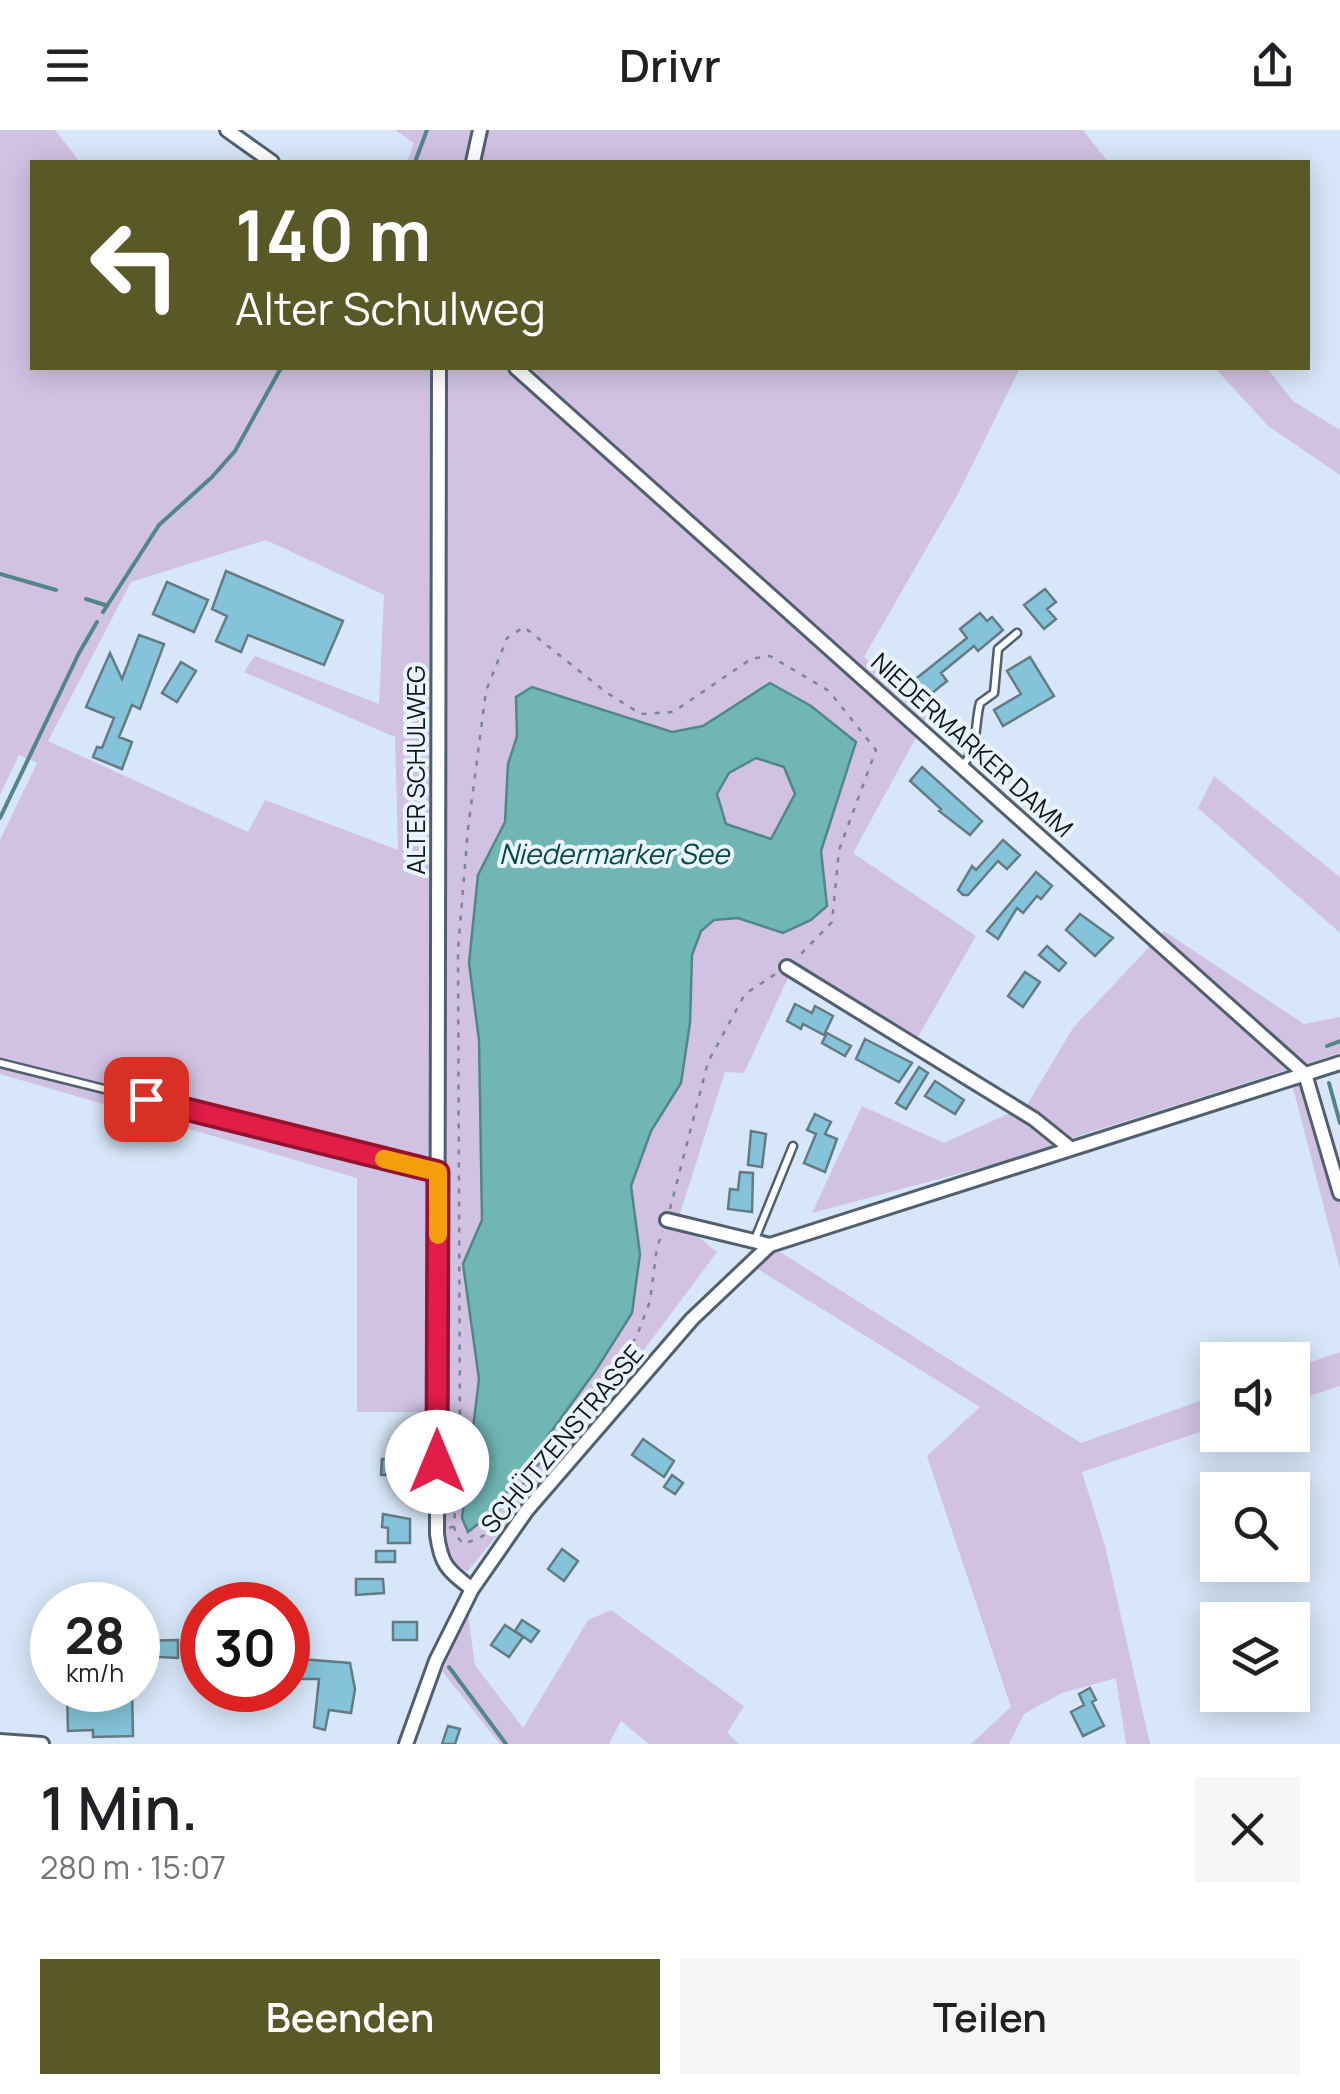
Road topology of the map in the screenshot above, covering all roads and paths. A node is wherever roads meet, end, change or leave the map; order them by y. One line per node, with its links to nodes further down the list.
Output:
1 (226, 130): 3 (street)
2 (480, 130): 4 (street)
3 (269, 160)
4 (473, 160)
5 (439, 370): 15 (street, ALTER SCHULWEG)
6 (518, 370): 8 (street, NIEDERMARKER DAMM)
7 (1017, 633): 8 (lane)
8 (961, 766): 12 (street, NIEDERMARKER DAMM)
9 (787, 966): 14 (street); 17 (path); 20 (path)
10 (0, 1062): 15 (lane)
11 (1340, 1063): 12 (street, SCHÜTZENSTRASSE)
12 (1305, 1074): 14 (street, SCHÜTZENSTRASSE); 16 (street)
13 (793, 1146): 18 (lane)
14 (1070, 1148): 19 (street, SCHÜTZENSTRASSE)
15 (438, 1172): 21 (street, ALTER SCHULWEG)
16 (1340, 1192)
17 (667, 1220): 18 (street); 20 (path)
18 (754, 1240): 19 (street)
19 (770, 1245): 22 (street, SCHÜTZENSTRASSE)
20 (454, 1526): 21 (path)
21 (437, 1534): 22 (street, ALTER SCHULWEG)
22 (472, 1589): 25 (street, SCHÜTZENSTRASSE)
23 (0, 1740): 24 (street)
24 (42, 1744)
25 (406, 1744)

